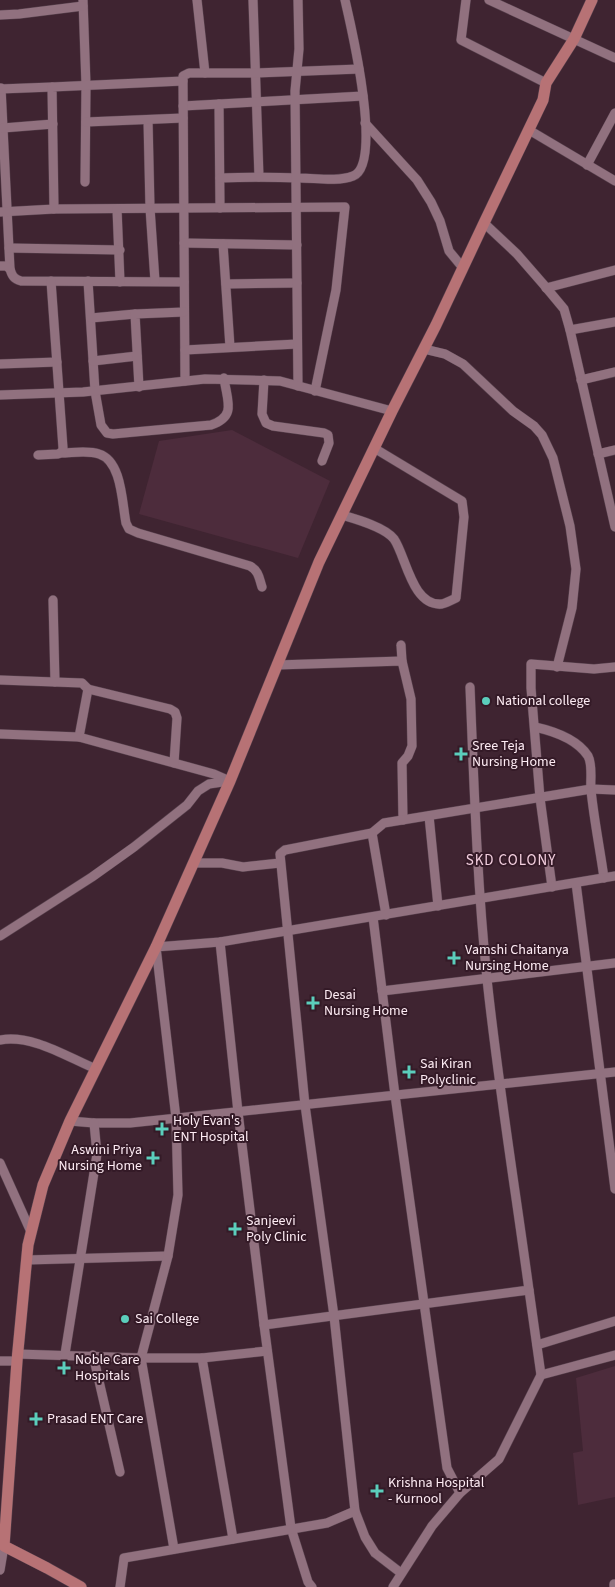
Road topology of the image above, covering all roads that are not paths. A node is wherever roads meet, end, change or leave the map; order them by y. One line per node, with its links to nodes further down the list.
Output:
1 (196, 0): 13 (street)
2 (253, 0): 15 (street)
3 (298, 0): 14 (street)
4 (345, 0): 12 (street)
5 (466, 0): 17 (street)
6 (489, 0): 10 (street)
7 (592, 0): 10 (main road)
8 (83, 3): 9 (street); 18 (street)
9 (0, 15)
10 (574, 38): 11 (street); 17 (main road)
11 (615, 58)
12 (359, 69): 14 (street); 21 (street)
13 (205, 72): 15 (street); 16 (street)
14 (297, 72): 15 (street); 22 (street)
15 (256, 73): 23 (street)
16 (182, 82): 18 (street); 25 (street)
17 (546, 83): 33 (main road)
18 (86, 85): 19 (street); 29 (street)
19 (52, 87): 20 (street); 31 (street)
20 (0, 88): 32 (street)
21 (363, 96): 22 (street); 30 (street)
22 (295, 100): 23 (street); 37 (street)
23 (256, 101): 24 (street); 35 (street)
24 (219, 104): 25 (street); 36 (street)
25 (183, 106): 27 (street)
26 (615, 113): 34 (street)
27 (183, 118): 28 (street); 42 (street)
28 (148, 120): 29 (street); 41 (street)
29 (86, 122): 39 (street)
30 (365, 123): 37 (street); 54 (street)
31 (52, 124): 32 (street); 44 (street)
32 (3, 128): 46 (street)
33 (529, 130): 34 (street); 47 (main road)
34 (587, 165): 38 (street)
35 (259, 177): 36 (street); 37 (street)
36 (220, 178): 43 (street)
37 (296, 178): 40 (street)
38 (615, 181)
39 (85, 182)
40 (296, 207): 43 (street); 50 (street); 85 (street)
41 (150, 208): 42 (street); 45 (street); 60 (street)
42 (184, 208): 43 (street); 48 (street)
43 (220, 208)
44 (54, 209): 45 (street); 46 (street)
45 (117, 209): 52 (street)
46 (4, 212): 51 (street)
47 (484, 223): 54 (main road); 64 (street)
48 (184, 243): 49 (street); 61 (street)
49 (223, 244): 50 (street); 63 (street)
50 (297, 244): 62 (street)
51 (9, 248): 52 (street); 55 (street)
52 (120, 250): 59 (street)
53 (0, 266): 55 (street)
54 (463, 268): 72 (main road)
55 (10, 269): 57 (street)
56 (615, 270): 64 (street)
57 (51, 281): 58 (street); 76 (street)
58 (88, 282): 59 (street); 67 (street)
59 (120, 282): 60 (street)
60 (155, 282): 61 (street)
61 (184, 282): 65 (street)
62 (297, 283): 63 (street); 70 (street)
63 (226, 284): 71 (street)
64 (546, 288): 69 (street)
65 (184, 312): 66 (street); 73 (street)
66 (135, 314): 67 (street); 74 (street)
67 (91, 318): 75 (street)
68 (615, 322): 69 (street)
69 (570, 330): 81 (street)
70 (297, 344): 71 (street); 83 (street)
71 (230, 347): 73 (street)
72 (424, 349): 89 (main road); 103 (street)
73 (184, 350): 82 (street)
74 (137, 356): 75 (street); 84 (street)
75 (93, 360): 86 (street)
76 (57, 362): 77 (street); 87 (street)
77 (0, 364)
78 (615, 372): 81 (street)
79 (224, 378): 80 (street); 82 (street); 86 (street)
80 (264, 380): 83 (street); 95 (street)
81 (582, 380): 93 (street)
82 (185, 381): 84 (street)
83 (298, 386): 85 (street)
84 (139, 387): 86 (street)
85 (315, 391): 89 (street)
86 (95, 392): 87 (street)
87 (58, 393): 88 (street); 92 (street)
88 (0, 395)
89 (392, 411): 90 (main road)
90 (374, 448): 96 (main road); 96 (street)
91 (615, 450): 93 (street)
92 (61, 454): 94 (street); 98 (street)
93 (598, 454): 97 (street)
94 (38, 455)
95 (322, 461)
96 (342, 515): 102 (main road)
97 (615, 527)
98 (262, 587)
99 (54, 600): 106 (street)
100 (401, 645): 101 (street)
101 (402, 661): 102 (street); 119 (street)
102 (277, 665): 113 (main road)
103 (557, 667): 104 (street); 109 (street)
104 (615, 668)
105 (0, 680): 106 (street)
106 (55, 682): 108 (street)
107 (470, 687): 117 (street)
108 (88, 689): 111 (street); 112 (street)
109 (535, 727): 114 (street); 116 (street)
110 (0, 734): 111 (street)
111 (79, 736): 112 (street)
112 (174, 763): 113 (street)
113 (230, 781): 121 (main road); 132 (street)
114 (591, 789): 115 (street); 116 (street); 124 (street)
115 (615, 790)
116 (540, 798): 117 (street); 126 (street)
117 (476, 808): 118 (street); 127 (street)
118 (429, 816): 119 (street); 128 (street)
119 (403, 820): 120 (street)
120 (372, 833): 122 (street); 129 (street)
121 (194, 863): 122 (street); 134 (main road)
122 (280, 863): 131 (street)
123 (615, 876): 124 (street)
124 (604, 878): 125 (street)
125 (576, 883): 126 (street); 136 (street)
126 (552, 887): 127 (street)
127 (480, 899): 128 (street); 137 (street)
128 (438, 906): 129 (street)
129 (386, 915): 130 (street)
130 (373, 917): 131 (street); 138 (street)
131 (286, 930): 133 (street); 145 (street)
132 (0, 936)
133 (220, 942): 134 (street); 146 (street)
134 (156, 947): 140 (main road); 147 (street)
135 (615, 963): 136 (street)
136 (587, 967): 137 (street); 142 (street)
137 (487, 979): 138 (street); 143 (street)
138 (382, 991): 144 (street)
139 (0, 1040): 140 (street)
140 (96, 1069): 148 (main road)
141 (615, 1072): 142 (street)
142 (600, 1073): 143 (street); 151 (street)
143 (500, 1084): 144 (street); 156 (street)
144 (395, 1095): 145 (street); 157 (street)
145 (305, 1105): 146 (street); 158 (street)
146 (238, 1112): 147 (street); 160 (street)
147 (176, 1118): 149 (street); 153 (street)
148 (70, 1121): 149 (street); 152 (main road)
149 (94, 1123): 154 (street)
150 (0, 1163): 152 (street)
151 (615, 1189)
152 (31, 1232): 155 (main road)
153 (168, 1256): 154 (street); 167 (street)
154 (80, 1259): 155 (street); 163 (street)
155 (27, 1260): 166 (main road)
156 (529, 1290): 157 (street); 161 (street)
157 (424, 1304): 158 (street); 172 (street)
158 (334, 1316): 160 (street); 174 (street)
159 (615, 1320): 161 (street)
160 (264, 1325): 162 (street)
161 (537, 1345): 170 (street)
162 (267, 1350): 168 (street); 175 (street)
163 (65, 1354): 164 (street); 166 (street)
164 (93, 1355): 167 (street); 171 (street)
165 (615, 1355): 170 (street)
166 (17, 1358): 169 (street); 173 (main road)
167 (141, 1358): 168 (street); 177 (street)
168 (202, 1358): 176 (street)
169 (0, 1361)
170 (541, 1375): 172 (street)
171 (120, 1472)
172 (460, 1493): 180 (street)
173 (4, 1499): 178 (main road)
174 (355, 1511): 175 (street); 180 (street)
175 (292, 1528): 176 (street); 183 (street)
176 (233, 1539): 177 (street)
177 (174, 1549): 182 (street)
178 (2, 1551): 179 (street); 181 (main road)
179 (0, 1570)
180 (401, 1573): 184 (street)
181 (81, 1587)
182 (120, 1587)
183 (312, 1587)
184 (393, 1587)

